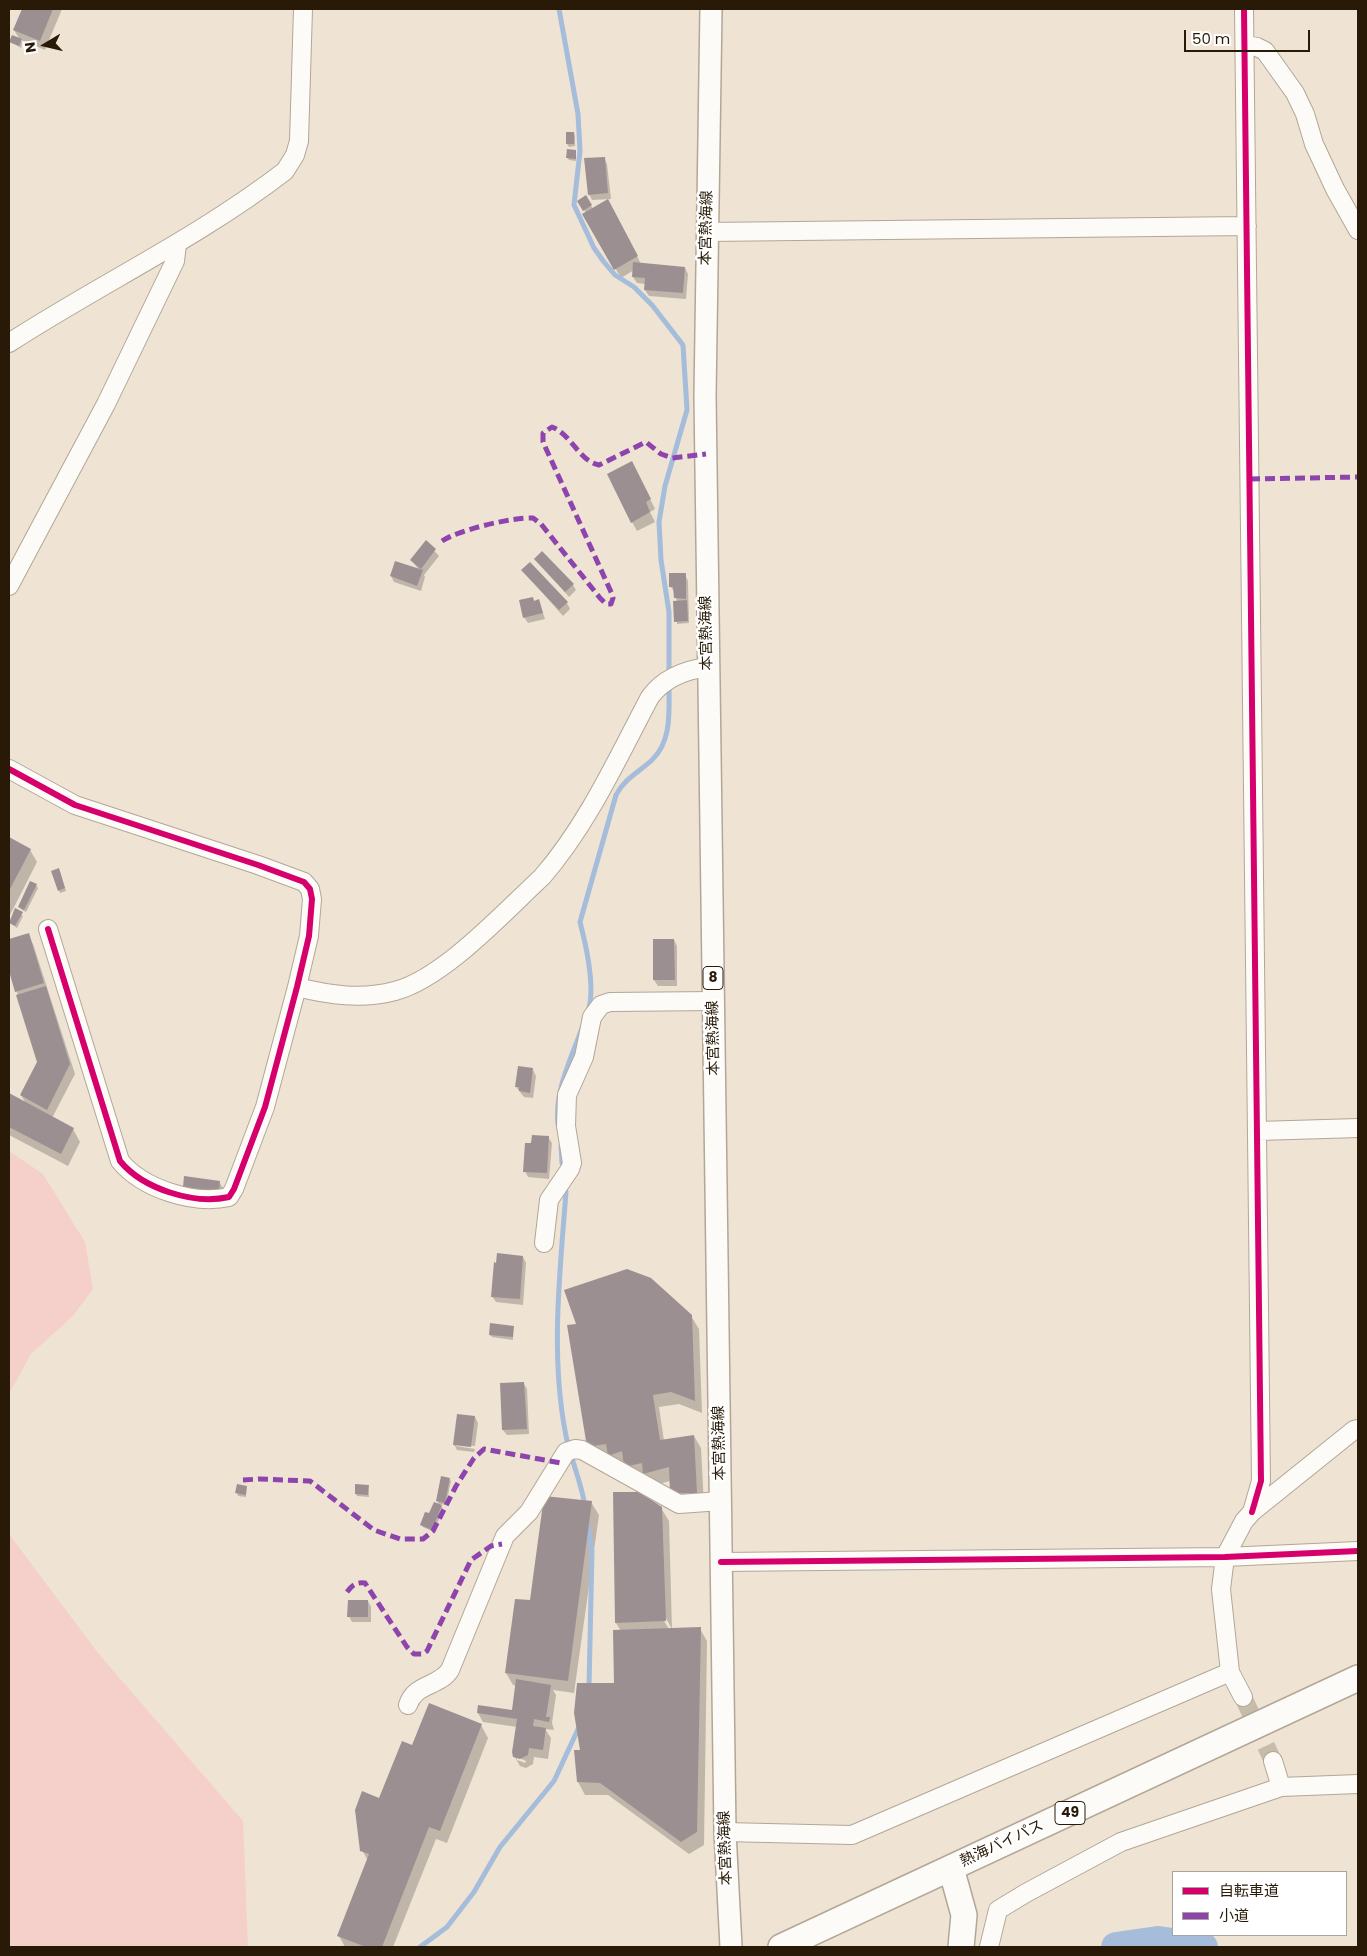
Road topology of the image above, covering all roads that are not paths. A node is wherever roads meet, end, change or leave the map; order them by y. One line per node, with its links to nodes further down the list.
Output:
1 (303, 9): 8 (street)
2 (712, 9): 7 (main road, 本宮熱海線 / 8)
3 (1244, 9): 4 (street)
4 (1245, 45): 5 (street); 6 (street)
5 (1247, 226): 7 (street); 17 (street)
6 (1358, 230)
7 (706, 232): 11 (main road, 本宮熱海線 / 8)
8 (177, 244): 9 (street); 10 (street)
9 (9, 343)
10 (9, 586)
11 (708, 667): 14 (street); 15 (main road, 本宮熱海線 / 8)
12 (9, 769): 14 (street)
13 (48, 929): 14 (street)
14 (297, 987)
15 (713, 1001): 18 (street); 20 (main road, 本宮熱海線 / 8)
16 (1358, 1128): 17 (street)
17 (1258, 1131): 21 (street)
18 (544, 1243)
19 (1358, 1429): 21 (street)
20 (720, 1501): 24 (main road, 本宮熱海線 / 8); 28 (street)
21 (1252, 1512): 23 (street)
22 (1358, 1552): 23 (street)
23 (1225, 1557): 24 (street); 25 (street)
24 (721, 1562): 32 (main road, 本宮熱海線 / 8)
25 (1230, 1672): 27 (street); 32 (street)
26 (1358, 1678): 33 (highway, 熱海バイパス / 49)
27 (1243, 1697)
28 (408, 1705)
29 (1273, 1761): 31 (street)
30 (1358, 1784): 31 (street)
31 (1281, 1787): 37 (street)
32 (725, 1832): 34 (main road, 本宮熱海線 / 8)
33 (951, 1868): 35 (highway, 熱海バイパス / 49); 36 (highway)
34 (731, 1947)
35 (781, 1947)
36 (961, 1947)
37 (989, 1947)

